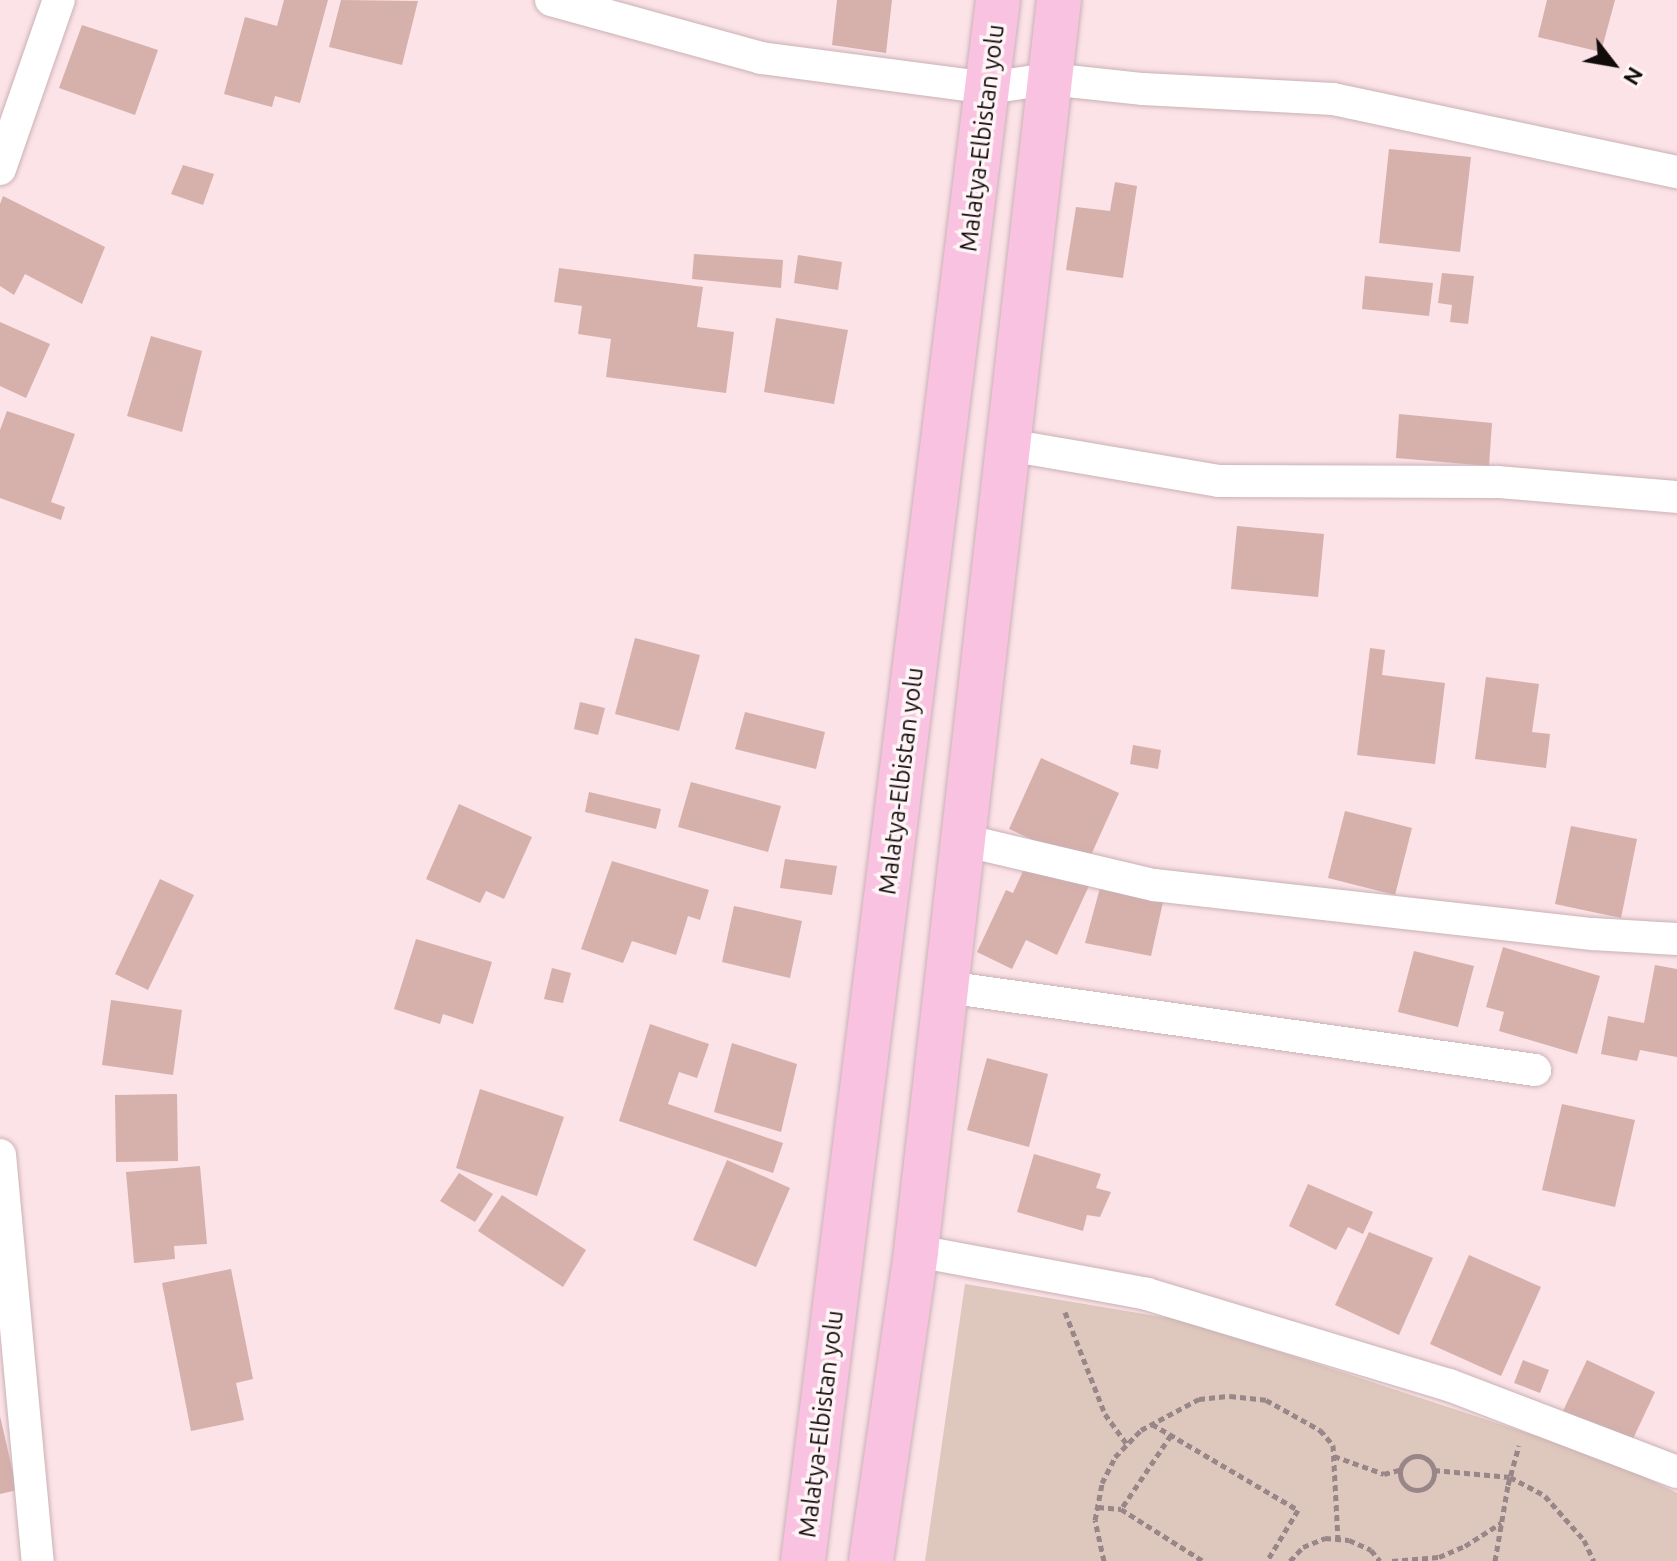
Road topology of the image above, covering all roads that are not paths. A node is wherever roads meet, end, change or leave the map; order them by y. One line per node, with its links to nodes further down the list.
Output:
1 (59, 0): 7 (street)
2 (551, 0): 6 (street)
3 (998, 0): 6 (main road, Malatya-Elbistan yolu)
4 (1059, 0): 5 (main road)
5 (1049, 79): 6 (street); 8 (street); 9 (main road)
6 (988, 88): 19 (main road, Malatya-Elbistan yolu)
7 (0, 169)
8 (1677, 172)
9 (1008, 445): 10 (street); 11 (main road)
10 (1677, 497)
11 (963, 840): 12 (street); 13 (main road)
12 (1677, 939)
13 (946, 987): 14 (street); 16 (main road)
14 (1535, 1070)
15 (0, 1155): 18 (street)
16 (916, 1251): 17 (street); 20 (main road)
17 (1677, 1472)
18 (38, 1561)
19 (803, 1561)
20 (871, 1561)

